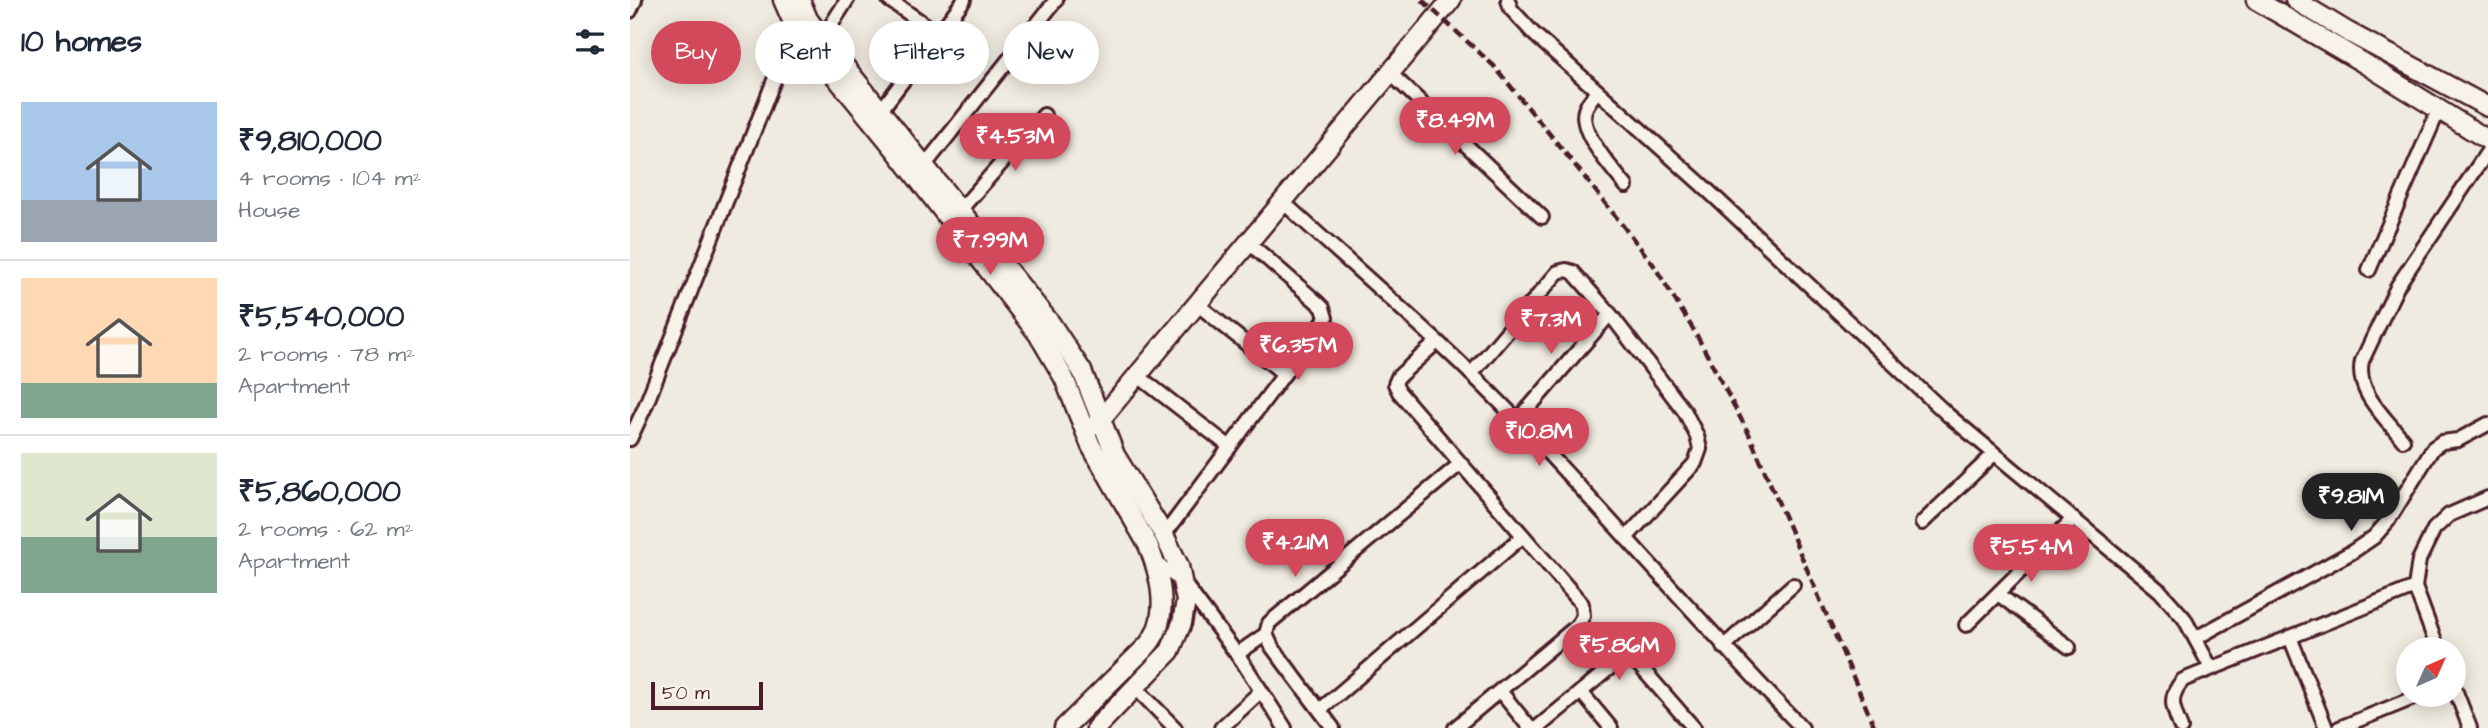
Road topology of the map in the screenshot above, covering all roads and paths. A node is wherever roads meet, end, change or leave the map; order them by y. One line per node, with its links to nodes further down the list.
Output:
1 (635, 0): 12 (street)
2 (783, 0): 13 (main road)
3 (848, 0): 16 (street)
4 (889, 0): 17 (street)
5 (964, 0): 18 (street)
6 (1056, 0): 33 (street)
7 (1451, 0): 19 (main road)
8 (1508, 0): 24 (street)
9 (2256, 0): 26 (main road)
10 (2295, 0): 25 (main road)
11 (802, 4): 14 (street); 15 (main road)
12 (630, 11)
13 (794, 21)
14 (797, 21)
15 (809, 21)
16 (834, 21)
17 (920, 21)
18 (949, 21)
19 (1390, 73): 35 (main road); 37 (street)
20 (855, 83): 27 (main road)
21 (773, 84): 50 (street)
22 (847, 84): 49 (main road)
23 (901, 84): 27 (street)
24 (1597, 91): 34 (street); 53 (street)
25 (2483, 106)
26 (2439, 109): 29 (main road); 39 (street)
27 (881, 110): 33 (main road)
28 (1044, 114): 36 (street)
29 (2459, 122): 30 (main road); 31 (main road)
30 (2488, 130)
31 (2488, 140)
32 (2488, 151): 51 (street)
33 (925, 165): 36 (main road)
34 (1626, 186)
35 (1282, 201): 38 (main road); 42 (street)
36 (961, 209): 46 (main road)
37 (1542, 217)
38 (1248, 242): 40 (main road); 43 (street)
39 (2369, 271)
40 (1197, 304): 43 (street); 45 (main road)
41 (1610, 314): 44 (street); 47 (street); 60 (street)
42 (1437, 342): 44 (street); 54 (street)
43 (1284, 374): 52 (street)
44 (1471, 374): 47 (street)
45 (1137, 375): 46 (main road); 52 (street)
46 (1102, 417): 49 (main road); 58 (main road)
47 (1518, 421): 60 (street)
48 (2488, 424): 70 (street)
49 (1087, 436): 61 (main road)
50 (630, 439)
51 (2403, 440)
52 (1230, 447): 58 (street)
53 (1994, 454): 56 (street); 57 (street)
54 (1460, 464): 59 (street); 67 (street)
55 (2485, 504): 64 (street)
56 (2072, 520): 65 (street); 70 (street)
57 (1922, 523)
58 (1164, 535): 62 (main road)
59 (1523, 537): 77 (street); 81 (street)
60 (1626, 538): 71 (street)
61 (1155, 562): 62 (street); 82 (main road)
62 (1183, 582): 73 (street); 75 (main road)
63 (1793, 585): 71 (street)
64 (2415, 587): 68 (street); 69 (street)
65 (1998, 594): 66 (street); 72 (street)
66 (1966, 625)
67 (1266, 634): 73 (street); 81 (street)
68 (2290, 637): 74 (street); 95 (street)
69 (2434, 637)
70 (2196, 638): 74 (street)
71 (1723, 648): 93 (street)
72 (2069, 648)
73 (1237, 654): 76 (street)
74 (2211, 668): 94 (street)
75 (1136, 688): 83 (main road); 84 (street)
76 (1261, 691): 85 (street); 86 (street)
77 (1500, 691): 88 (street); 89 (street)
78 (1581, 692): 90 (street); 91 (street); 92 (street)
79 (2396, 705): 96 (street)
80 (2462, 707): 97 (street)
81 (1320, 710): 87 (street)
82 (1064, 728)
83 (1096, 728)
84 (1175, 728)
85 (1221, 728)
86 (1285, 728)
87 (1333, 728)
88 (1455, 728)
89 (1530, 728)
90 (1537, 728)
91 (1611, 728)
92 (1694, 728)
93 (1802, 728)
94 (2182, 728)
95 (2326, 728)
96 (2339, 728)
97 (2470, 728)

